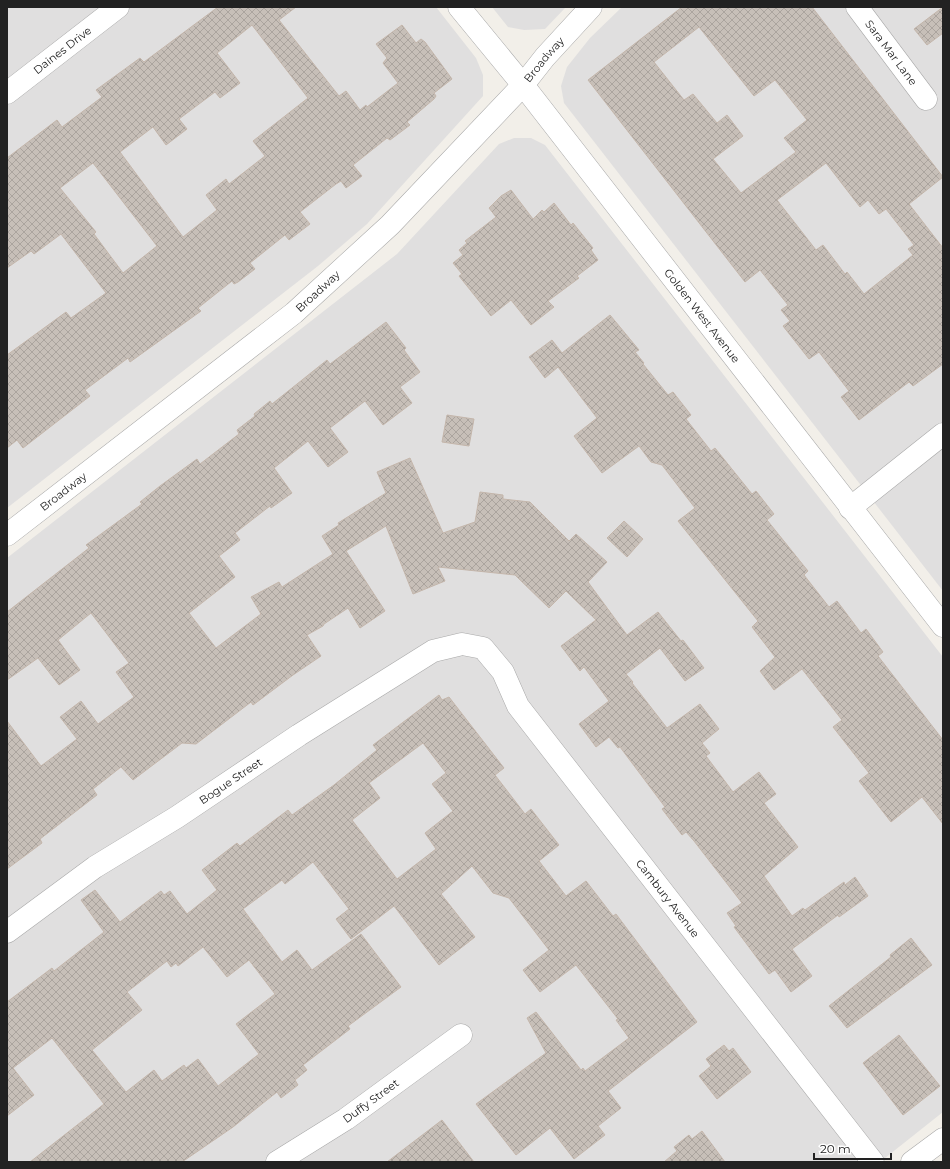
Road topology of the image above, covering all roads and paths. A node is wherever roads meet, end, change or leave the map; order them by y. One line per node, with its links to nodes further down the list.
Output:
1 (118, 7): 6 (street, Daines Drive)
2 (459, 7): 5 (street, Golden West Avenue)
3 (591, 7): 5 (street, Broadway)
4 (857, 7): 7 (street, Sara Mar Lane)
5 (523, 85): 9 (street, Golden West Avenue); 10 (street, Broadway)
6 (7, 93)
7 (926, 99)
8 (943, 434): 9 (street)
9 (850, 508): 11 (street, Golden West Avenue)
10 (7, 535)
11 (943, 626)
12 (462, 644): 13 (street, Bogue Street); 17 (street, Cambury Avenue)
13 (7, 932)
14 (461, 1035): 16 (street, Duffy Street)
15 (943, 1138): 18 (street)
16 (276, 1162)
17 (873, 1162)
18 (912, 1162)

